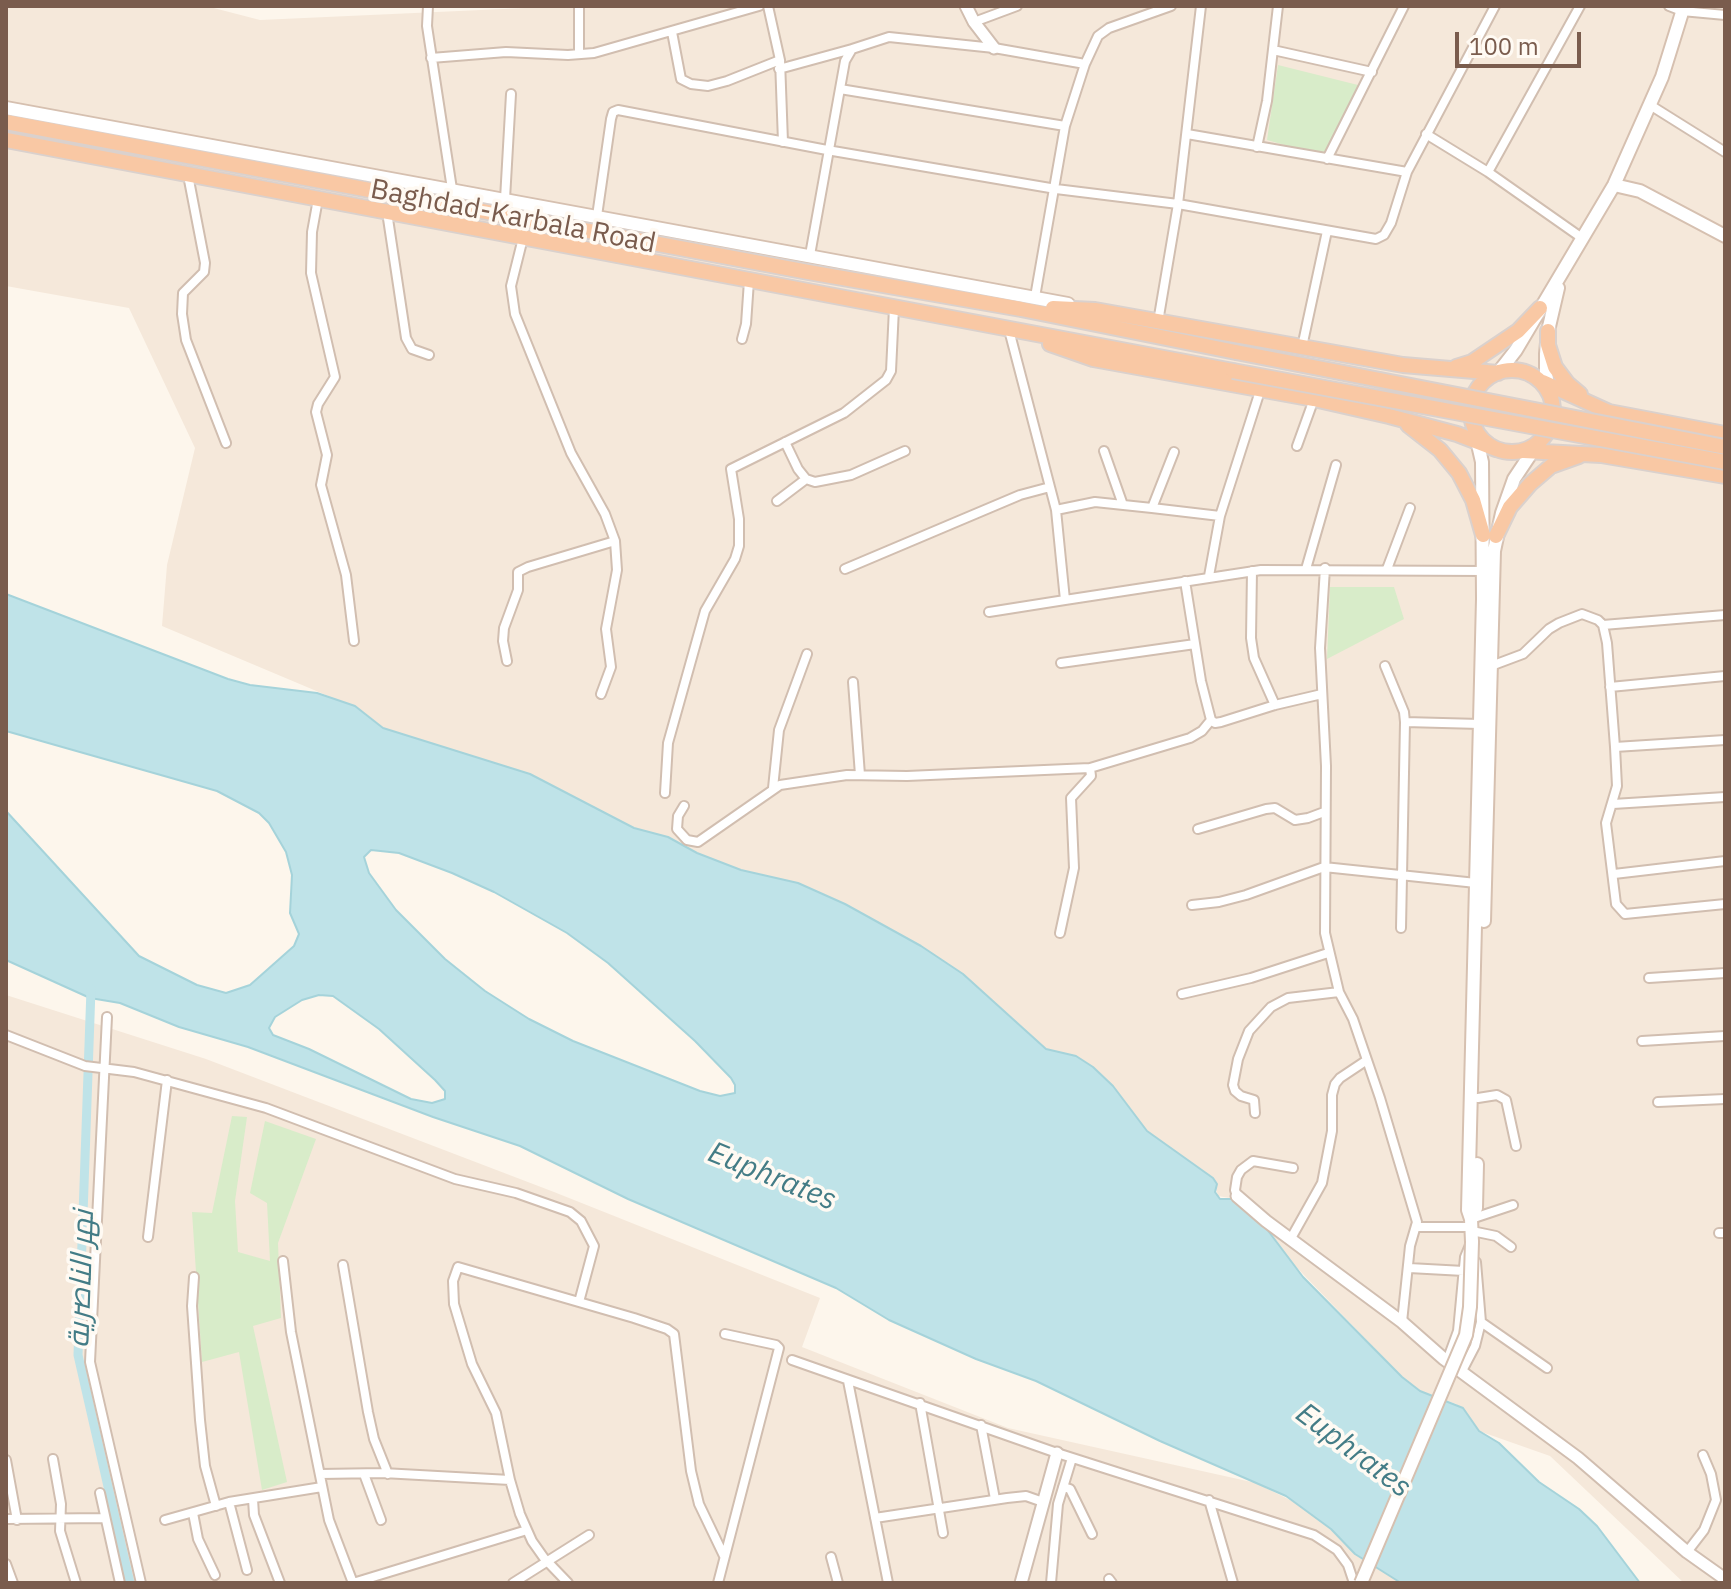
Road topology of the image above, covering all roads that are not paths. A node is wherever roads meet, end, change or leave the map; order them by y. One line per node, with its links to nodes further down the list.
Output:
1 (428, 6): 22 (street)
2 (579, 6): 21 (street)
3 (759, 6): 17 (street)
4 (768, 6): 23 (street)
5 (966, 6): 16 (street)
6 (1017, 6): 16 (street)
7 (1171, 6): 24 (street)
8 (1201, 6): 32 (street)
9 (1278, 6): 20 (street)
10 (1404, 6): 25 (street)
11 (1495, 6): 33 (street)
12 (1580, 6): 41 (street)
13 (1669, 6): 14 (street)
14 (1683, 9): 15 (street); 28 (main road)
15 (1725, 15)
16 (974, 22): 18 (street)
17 (672, 32): 21 (street); 23 (street)
18 (994, 48): 19 (street); 24 (street)
19 (852, 49): 23 (street); 26 (street)
20 (1273, 50): 25 (street); 36 (street)
21 (579, 54): 22 (street)
22 (431, 58): 44 (street)
23 (780, 64): 35 (street)
24 (1085, 64): 31 (street)
25 (1372, 72): 39 (street)
26 (840, 89): 31 (street); 37 (street)
27 (511, 94): 47 (street)
28 (1650, 105): 38 (street); 43 (main road)
29 (6, 108): 44 (main road)
30 (6, 122): 58 (highway, Baghdad-Karbala Road)
31 (1065, 126): 45 (street)
32 (1187, 134): 36 (street); 48 (street)
33 (1426, 134): 40 (street); 41 (street)
34 (6, 140): 42 (highway, Baghdad-Karbala Road)
35 (783, 142): 37 (street); 50 (street)
36 (1257, 147): 39 (street)
37 (827, 150): 45 (street); 55 (street)
38 (1725, 152)
39 (1327, 159): 40 (street)
40 (1407, 172): 51 (street)
41 (1488, 172): 54 (street)
42 (188, 175): 46 (highway, Baghdad-Karbala Road); 83 (street)
43 (1614, 185): 52 (main road); 54 (main road)
44 (452, 189): 47 (main road)
45 (1056, 189): 48 (street); 60 (street)
46 (318, 199): 49 (highway, Baghdad-Karbala Road); 117 (street)
47 (505, 199): 50 (main road)
48 (1178, 204): 51 (street); 66 (street)
49 (387, 212): 53 (highway, Baghdad-Karbala Road); 71 (street)
50 (597, 216): 55 (main road)
51 (1327, 231): 70 (street)
52 (1725, 236)
53 (523, 238): 57 (highway, Baghdad-Karbala Road); 104 (street)
54 (1582, 238): 56 (main road)
55 (810, 255): 60 (main road)
56 (1564, 270): 62 (main road); 68 (main road)
57 (749, 281): 61 (highway, Baghdad-Karbala Road); 69 (street)
58 (873, 283): 59 (highway, Baghdad-Karbala Road); 61 (highway)
59 (912, 290): 63 (highway); 64 (highway, Baghdad-Karbala Road)
60 (1035, 297): 65 (main road)
61 (870, 304): 63 (highway, Baghdad-Karbala Road)
62 (1540, 308): 72 (highway); 73 (main road)
63 (899, 309): 67 (highway, Baghdad-Karbala Road); 82 (street)
64 (1021, 309): 65 (highway); 85 (highway, bridge)
65 (1095, 310): 66 (highway)
66 (1158, 322): 70 (highway)
67 (1013, 331): 75 (highway); 92 (highway, bridge); 96 (street)
68 (1548, 331): 74 (main road); 77 (highway)
69 (742, 339)
70 (1302, 348): 72 (highway)
71 (429, 355)
72 (1439, 369): 73 (highway)
73 (1498, 373): 74 (highway); 79 (highway)
74 (1545, 388): 77 (highway); 86 (highway)
75 (1260, 391): 76 (highway); 102 (street)
76 (1314, 399): 78 (highway); 84 (street)
77 (1612, 412): 80 (highway)
78 (1389, 416): 81 (highway); 103 (highway)
79 (1473, 423): 81 (main road); 87 (highway)
80 (1725, 434)
81 (1478, 441): 87 (highway); 103 (main road)
82 (785, 442): 95 (street); 138 (street)
83 (226, 443)
84 (1297, 446)
85 (1725, 447)
86 (1529, 448): 87 (highway); 91 (highway); 103 (main road)
87 (1496, 449)
88 (905, 451): 95 (street)
89 (1104, 451): 98 (street)
90 (1174, 452): 99 (street)
91 (1601, 455): 94 (highway); 103 (highway)
92 (1725, 462)
93 (1336, 465): 107 (street)
94 (1725, 476)
95 (806, 479): 97 (street)
96 (1050, 487): 101 (street); 106 (street)
97 (777, 501)
98 (1123, 505): 99 (street); 101 (street)
99 (1152, 508): 102 (street)
100 (1410, 508): 108 (street)
101 (1056, 510): 113 (street)
102 (1220, 516): 111 (street)
103 (1490, 535): 110 (main road)
104 (615, 541): 120 (street); 127 (street)
105 (1325, 568): 107 (street); 108 (street); 128 (street)
106 (845, 569)
107 (1306, 569): 109 (street)
108 (1387, 569): 110 (street)
109 (1252, 571): 111 (street); 129 (street)
110 (1487, 571): 123 (main road); 132 (main road)
111 (1209, 576): 112 (street)
112 (1185, 581): 113 (street); 118 (street)
113 (1065, 600): 114 (street)
114 (989, 612)
115 (1725, 615): 116 (street)
116 (1603, 625): 123 (street); 126 (street)
117 (354, 641)
118 (1195, 644): 121 (street); 130 (street)
119 (807, 654): 137 (street)
120 (507, 661)
121 (1061, 663)
122 (1385, 666): 131 (street)
123 (1491, 666): 165 (main road)
124 (1725, 676): 126 (street)
125 (853, 682): 136 (street)
126 (1610, 687): 134 (street)
127 (601, 694)
128 (1322, 694): 129 (street); 142 (street)
129 (1275, 705): 130 (street)
130 (1211, 720): 135 (street)
131 (1405, 722): 132 (street); 147 (street)
132 (1480, 724): 148 (main road)
133 (1725, 740): 134 (street)
134 (1615, 747): 140 (street)
135 (1090, 768): 136 (street); 152 (street)
136 (860, 775): 137 (street)
137 (773, 788): 141 (street)
138 (665, 793)
139 (1725, 797): 140 (street)
140 (1613, 804): 146 (street)
141 (684, 806)
142 (1324, 812): 143 (street); 145 (street)
143 (1198, 829)
144 (1725, 861): 146 (street)
145 (1324, 867): 147 (street); 150 (street); 153 (street)
146 (1614, 874): 149 (street)
147 (1402, 875): 148 (street); 151 (street)
148 (1476, 883): 174 (main road)
149 (1725, 904)
150 (1192, 905)
151 (1401, 928)
152 (1060, 933)
153 (1328, 953): 156 (street); 157 (street)
154 (1725, 973): 155 (street)
155 (1649, 978)
156 (1339, 992): 162 (street); 168 (street)
157 (1182, 994)
158 (107, 1017): 163 (street)
159 (6, 1035): 163 (street)
160 (1725, 1036): 161 (street)
161 (1642, 1041)
162 (1367, 1060): 173 (street); 176 (street)
163 (101, 1066): 164 (street); 237 (street)
164 (167, 1080): 175 (street); 183 (street)
165 (1478, 1098): 169 (street); 174 (main road)
166 (1725, 1099): 167 (street)
167 (1658, 1102)
168 (1255, 1113)
169 (1516, 1146)
170 (1293, 1168): 171 (street)
171 (1237, 1196): 176 (street)
172 (1513, 1205): 174 (street)
173 (1416, 1227): 174 (street); 180 (street)
174 (1472, 1230): 177 (street); 181 (street); 185 (street); 247 (main road, bridge)
175 (148, 1237)
176 (1290, 1240): 184 (street)
177 (1511, 1247)
178 (283, 1261): 199 (street)
179 (343, 1265): 201 (street)
180 (1409, 1268): 181 (street); 184 (street)
181 (1464, 1271): 188 (street)
182 (194, 1277): 211 (street)
183 (579, 1302): 202 (street); 226 (street)
184 (1402, 1322): 188 (street)
185 (1481, 1322): 189 (street); 190 (street)
186 (725, 1334): 226 (street)
187 (792, 1360): 191 (street)
188 (1447, 1361): 190 (street)
189 (1547, 1368)
190 (1462, 1371): 225 (street)
191 (848, 1381): 192 (street); 215 (street)
192 (920, 1403): 193 (street); 212 (street)
193 (981, 1425): 194 (street); 207 (street)
194 (1057, 1453): 196 (street); 210 (street)
195 (1703, 1455): 225 (street)
196 (1072, 1458): 204 (street); 208 (street)
197 (53, 1459): 217 (street)
198 (6, 1460): 218 (street)
199 (320, 1474): 200 (street); 203 (street)
200 (364, 1474): 201 (street); 220 (street)
201 (388, 1474): 202 (street)
202 (510, 1480): 221 (street)
203 (322, 1487): 206 (street); 221 (street)
204 (1063, 1487): 223 (street); 245 (street)
205 (100, 1493): 214 (street)
206 (253, 1499): 209 (street); 238 (street)
207 (995, 1499): 210 (street); 212 (street)
208 (1209, 1500): 233 (street); 246 (street)
209 (229, 1502): 211 (street); 230 (street)
210 (1043, 1502): 244 (street)
211 (216, 1506): 213 (street)
212 (939, 1507): 215 (street); 222 (street)
213 (193, 1513): 219 (street); 231 (street)
214 (105, 1518): 217 (street); 236 (street)
215 (875, 1518): 243 (street)
216 (6, 1519): 218 (street)
217 (62, 1519): 218 (street); 235 (street)
218 (17, 1520)
219 (165, 1520)
220 (381, 1520)
221 (527, 1530): 228 (street)
222 (943, 1533)
223 (1092, 1534)
224 (589, 1535): 228 (street)
225 (1687, 1552): 232 (street)
226 (724, 1556): 241 (street)
227 (831, 1557): 242 (street)
228 (548, 1563): 239 (street); 240 (street)
229 (6, 1564): 234 (street)
230 (247, 1570)
231 (215, 1575)
232 (1725, 1578)
233 (1230, 1582)
234 (13, 1583)
235 (76, 1583)
236 (120, 1583)
237 (141, 1583)
238 (280, 1583)
239 (513, 1583)
240 (568, 1583)
241 (718, 1583)
242 (838, 1583)
243 (888, 1583)
244 (1021, 1583)
245 (1051, 1583)
246 (1354, 1583)
247 (1361, 1583)

